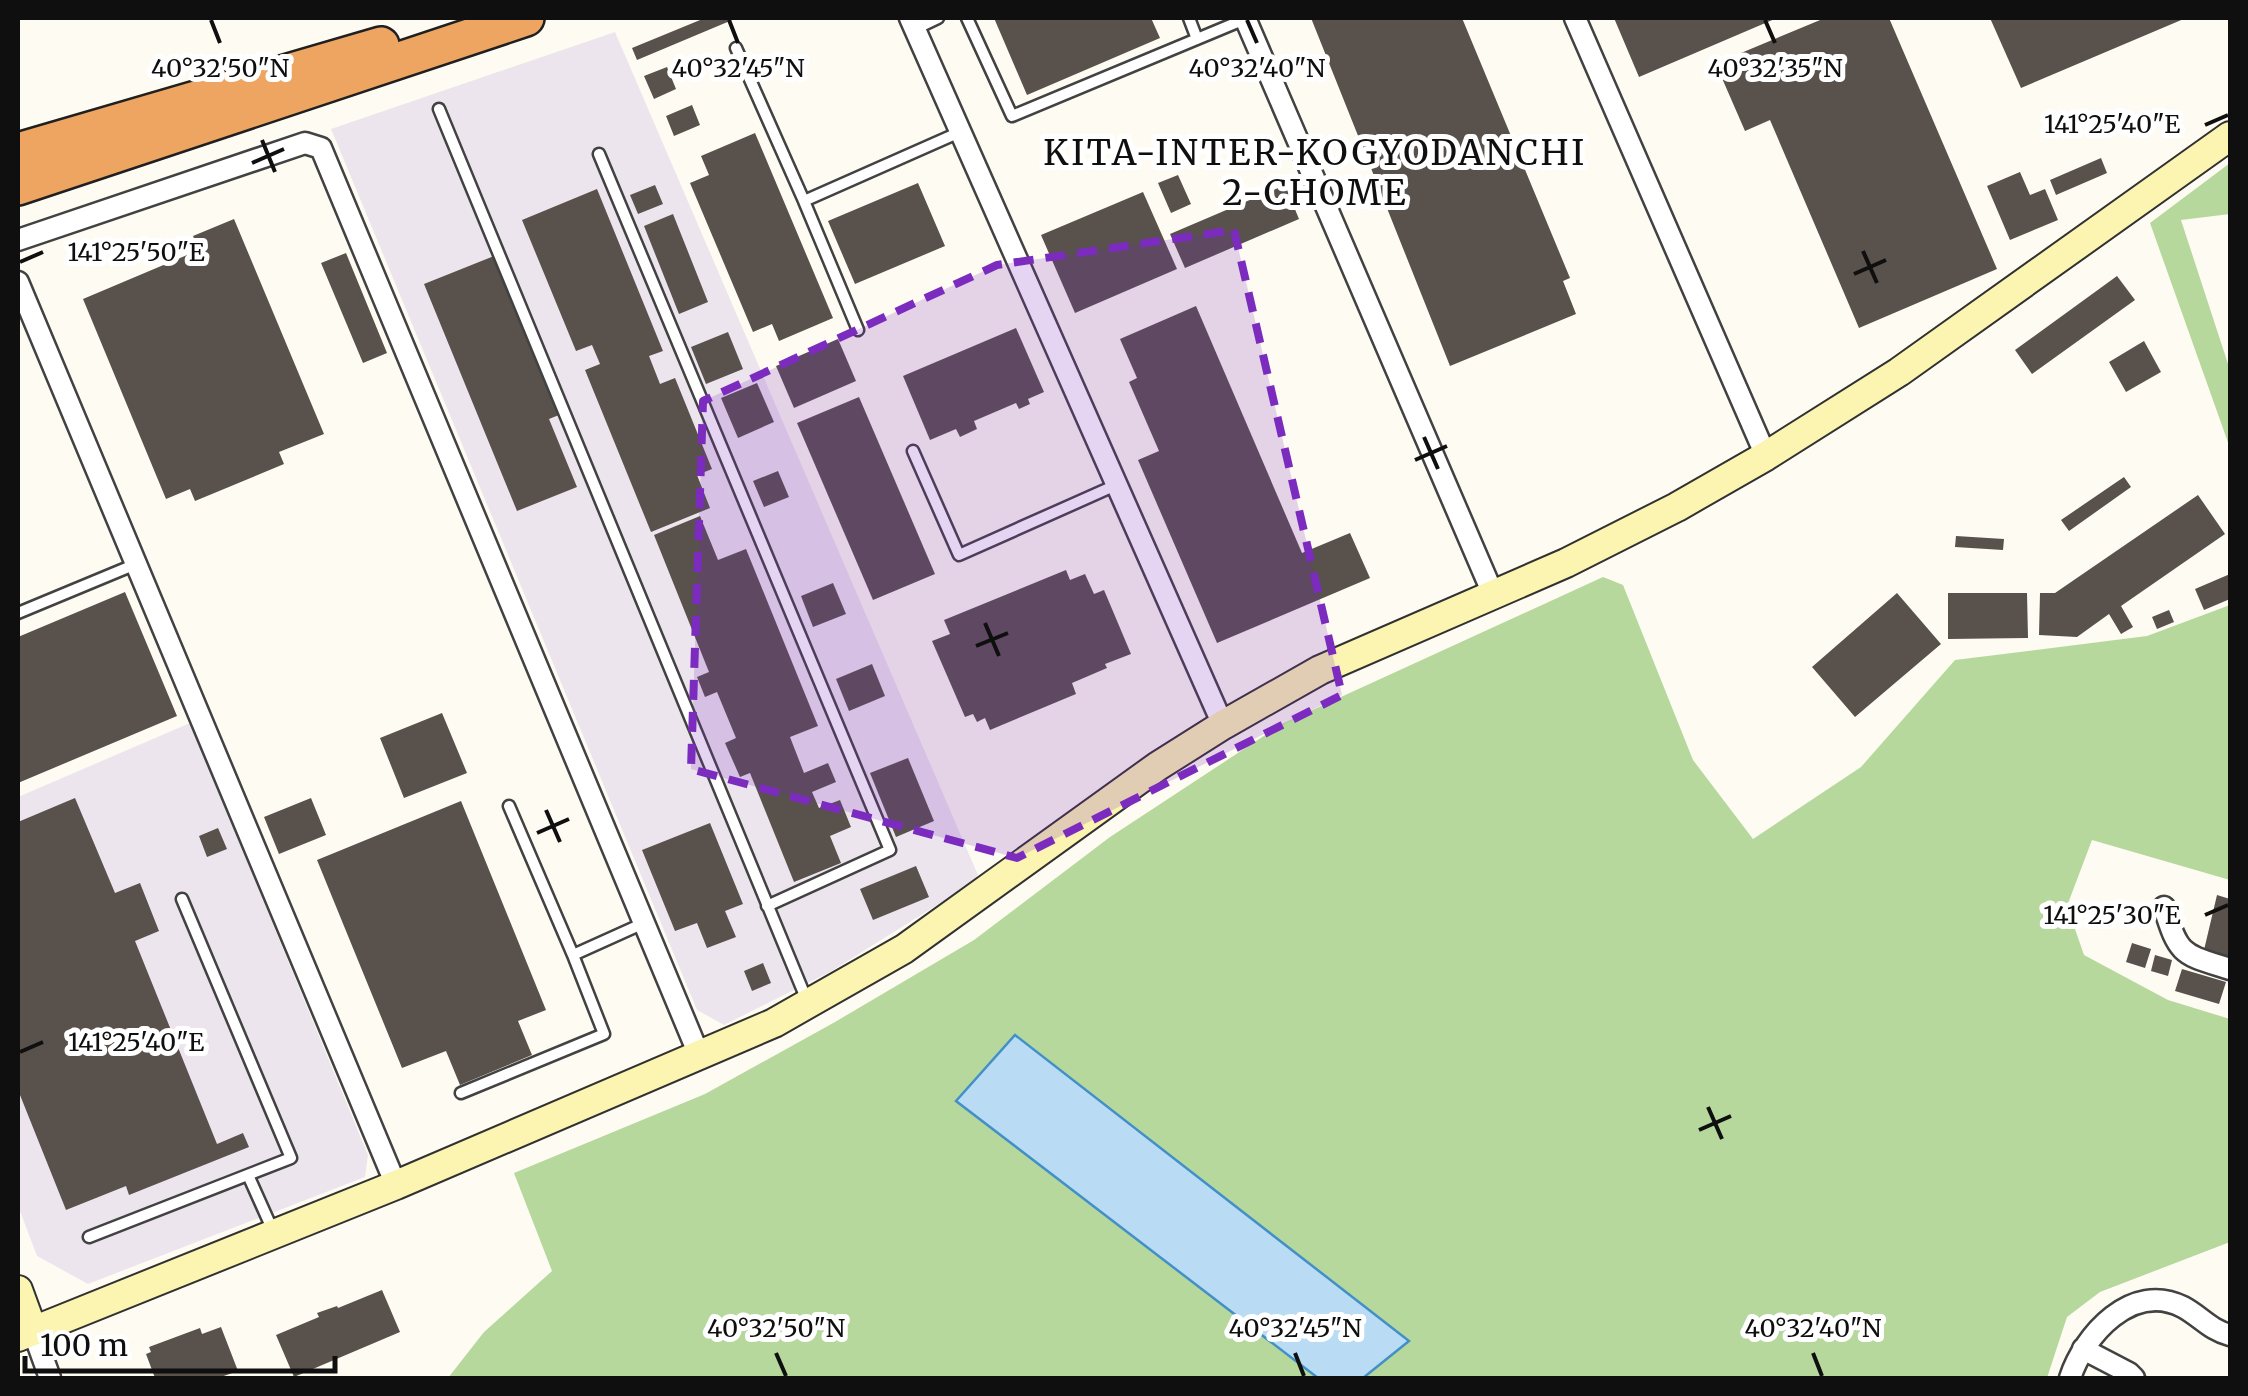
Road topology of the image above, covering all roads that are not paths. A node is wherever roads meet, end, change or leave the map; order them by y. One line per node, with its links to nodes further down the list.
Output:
1 (490, 18): 14 (highway)
2 (526, 18): 16 (highway)
3 (938, 18): 8 (lane)
4 (967, 18): 9 (lane)
5 (1189, 18): 9 (lane)
6 (1245, 18): 9 (lane); 25 (street)
7 (1575, 18): 22 (street)
8 (913, 23): 12 (street)
9 (1198, 38)
10 (736, 48): 17 (lane)
11 (439, 109): 30 (lane)
12 (961, 132): 17 (lane); 23 (street)
13 (2230, 136): 22 (street)
14 (18, 151)
15 (600, 154): 30 (lane)
16 (18, 187)
17 (804, 202): 20 (lane)
18 (18, 240): 32 (street)
19 (18, 282): 24 (street)
20 (858, 330)
21 (912, 451): 23 (lane)
22 (1766, 456): 25 (street)
23 (1117, 485): 27 (street)
24 (136, 564): 26 (lane); 39 (street)
25 (1493, 594): 27 (street)
26 (18, 613)
27 (1223, 725): 35 (street)
28 (510, 806): 33 (lane)
29 (182, 900): 38 (lane)
30 (767, 906): 35 (lane)
31 (2164, 907): 34 (street)
32 (644, 923): 33 (lane); 36 (street)
33 (572, 955): 37 (lane)
34 (2230, 969)
35 (808, 1004): 36 (street)
36 (699, 1055): 39 (street)
37 (462, 1093)
38 (248, 1174): 40 (lane); 41 (lane)
39 (396, 1185): 40 (street)
40 (275, 1234): 43 (street)
41 (90, 1236)
42 (18, 1290): 43 (street)
43 (25, 1334): 46 (street)
44 (2230, 1335): 45 (street)
45 (2082, 1349): 47 (street); 48 (street)
46 (50, 1378)
47 (2070, 1378)
48 (2134, 1378)

